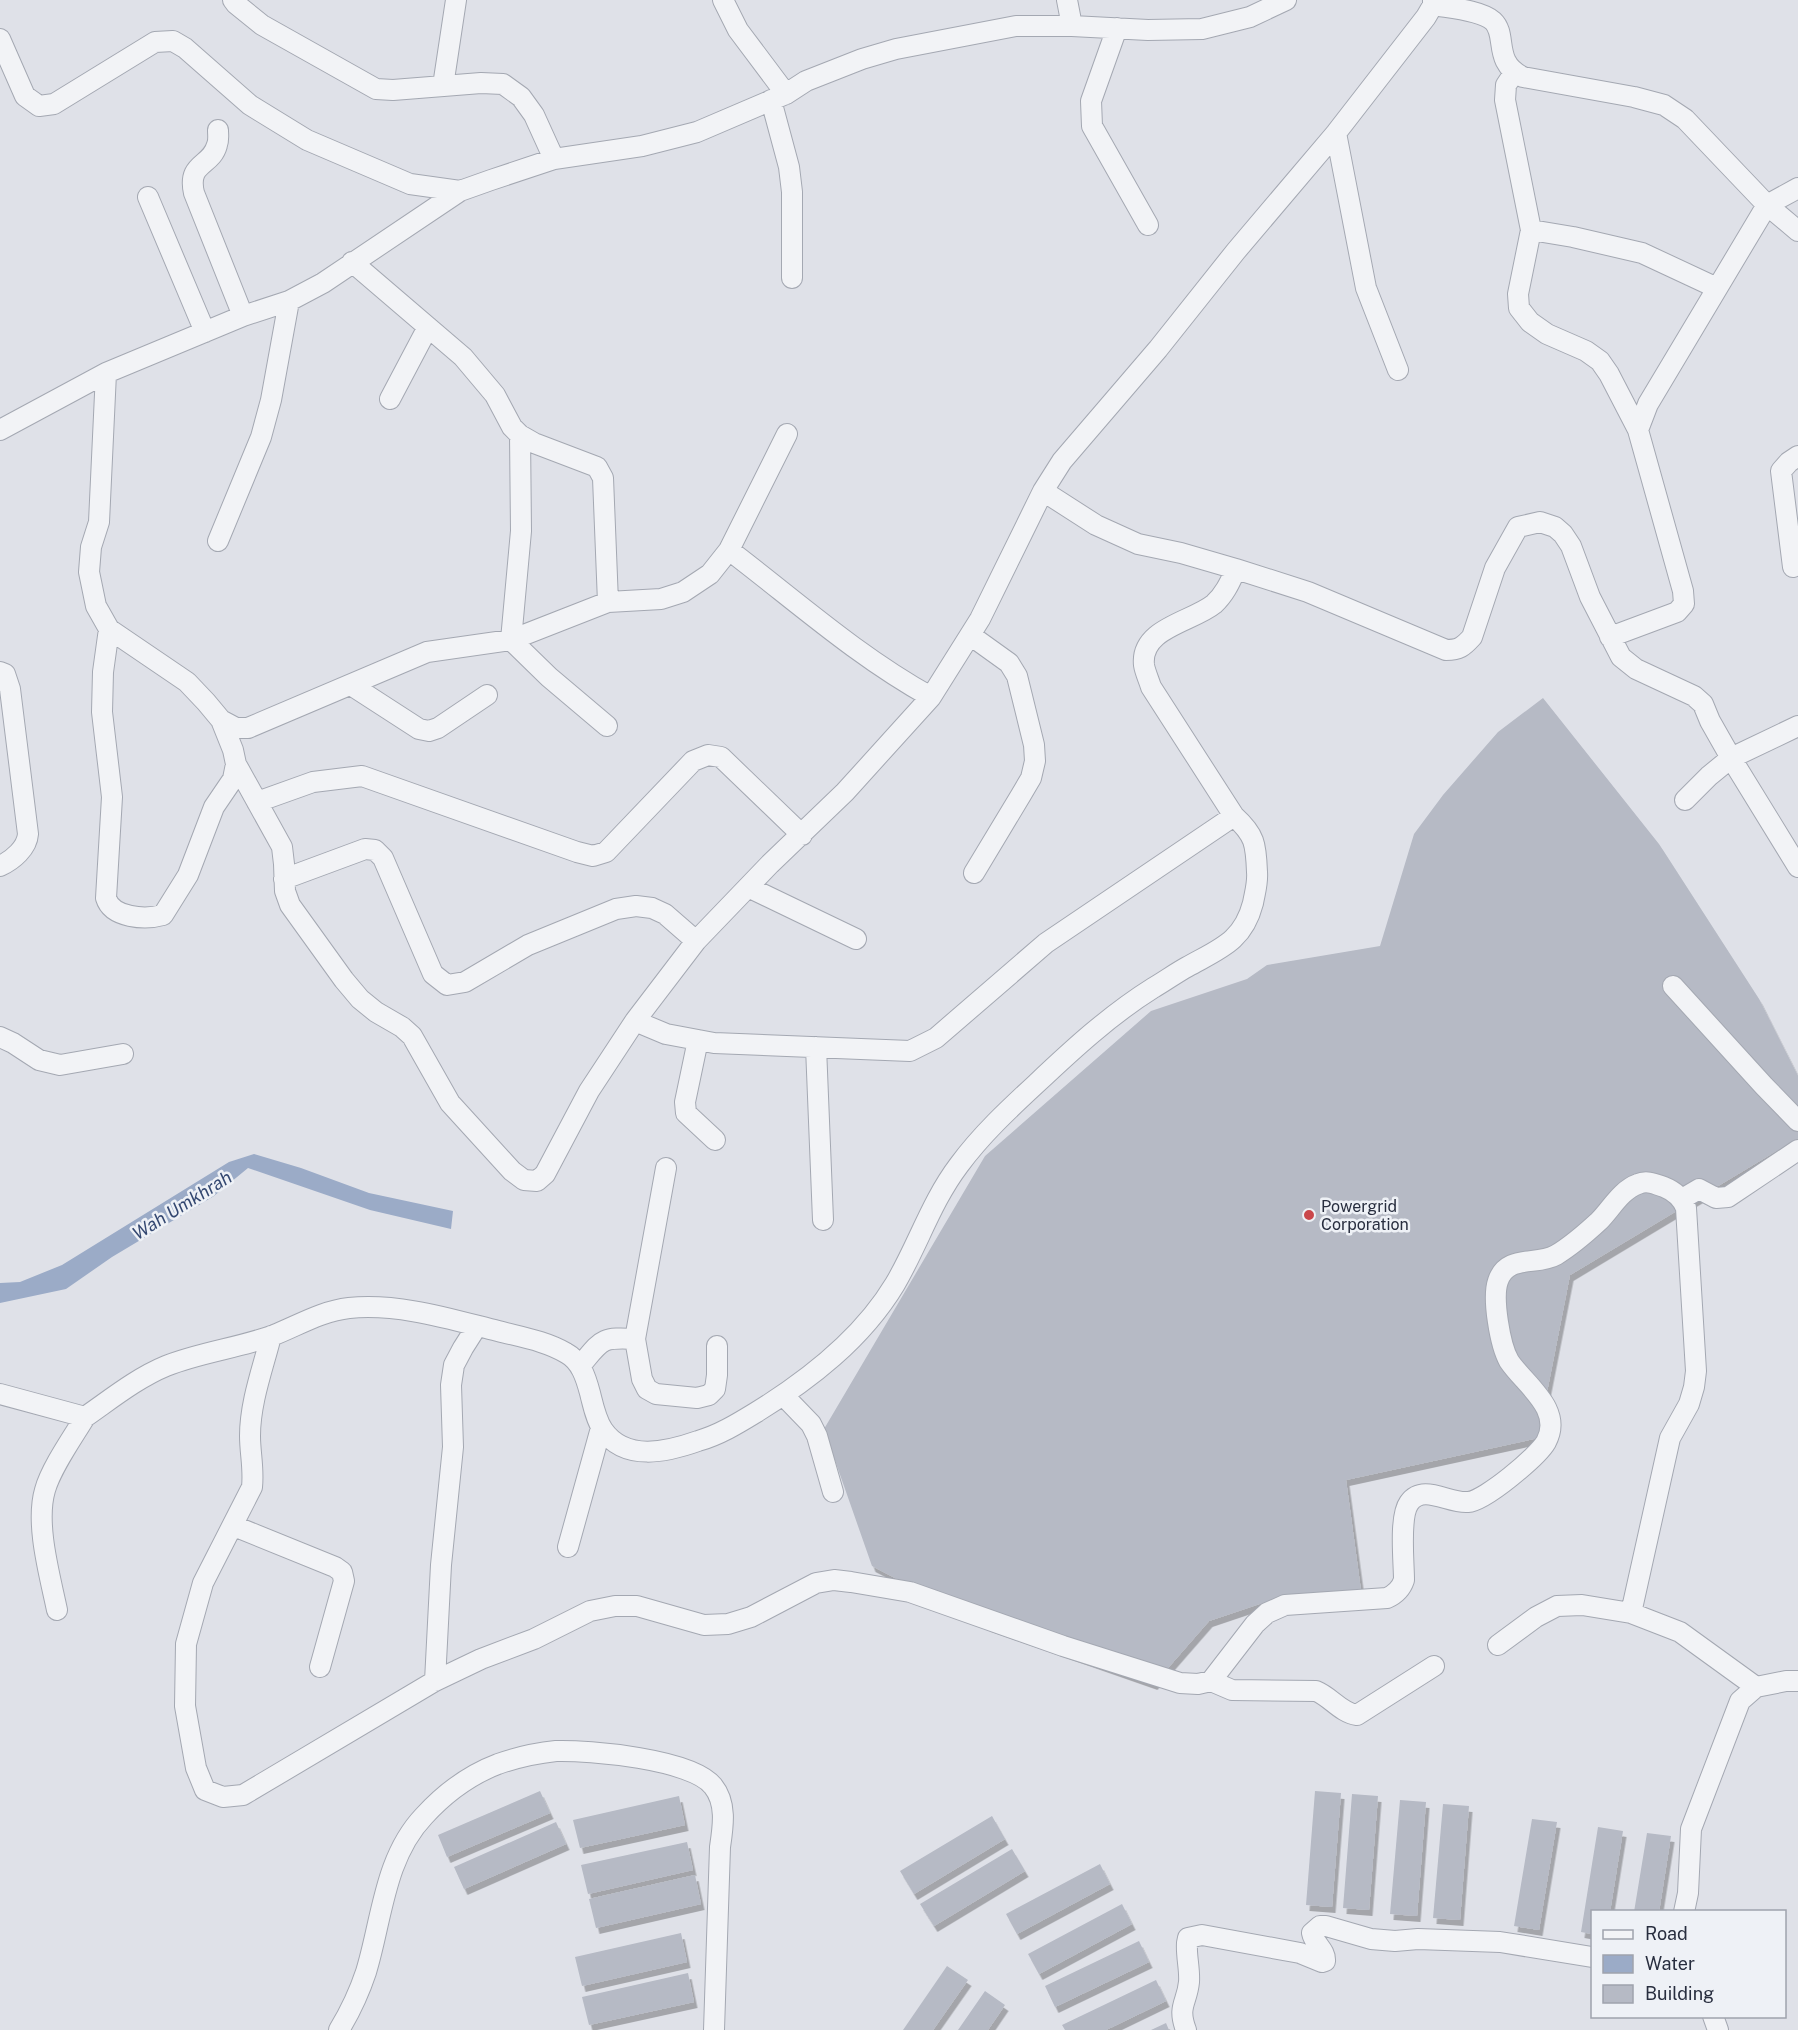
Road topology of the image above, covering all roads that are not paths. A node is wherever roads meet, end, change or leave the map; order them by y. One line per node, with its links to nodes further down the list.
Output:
1 (234, 0): 11 (street)
2 (456, 0): 11 (street)
3 (723, 0): 12 (street)
4 (1067, 0): 7 (street)
5 (1286, 0): 8 (street)
6 (1433, 3): 10 (street); 14 (street)
7 (1072, 26): 8 (street); 12 (street)
8 (1117, 28): 20 (street)
9 (0, 39): 17 (street)
10 (1514, 73): 19 (street); 21 (street)
11 (443, 86): 15 (street)
12 (778, 97): 15 (street); 24 (street)
13 (218, 130): 27 (street)
14 (1336, 133): 30 (street); 38 (street)
15 (554, 159): 17 (street)
16 (1798, 188): 19 (street)
17 (460, 191): 23 (street)
18 (148, 197): 29 (street)
19 (1767, 205): 22 (street); 25 (street)
20 (1148, 225)
21 (1531, 230): 25 (street); 34 (street)
22 (1798, 231)
23 (352, 262): 26 (street); 28 (street)
24 (792, 278)
25 (1717, 288): 34 (street)
26 (289, 301): 27 (street); 39 (street)
27 (243, 316): 29 (street)
28 (428, 327): 32 (street); 36 (street)
29 (205, 332): 31 (street)
30 (1398, 370)
31 (106, 373): 33 (street); 44 (street)
32 (390, 399)
33 (0, 430)
34 (1638, 430): 46 (street)
35 (787, 434): 40 (street)
36 (519, 435): 43 (street); 47 (street)
37 (1798, 456): 41 (street)
38 (1043, 491): 42 (street); 45 (street)
39 (218, 541)
40 (729, 550): 43 (street); 51 (street)
41 (1793, 567)
42 (1236, 568): 46 (street); 59 (street)
43 (608, 602): 47 (street)
44 (109, 628): 52 (street); 56 (street)
45 (970, 635): 51 (street); 63 (street)
46 (1610, 637): 55 (street)
47 (511, 640): 49 (street); 53 (street)
48 (0, 672): 61 (street)
49 (351, 685): 50 (street); 52 (street)
50 (487, 695)
51 (931, 697): 60 (street)
52 (221, 720): 56 (street)
53 (607, 726)
54 (1798, 726): 55 (street)
55 (1731, 758): 57 (street); 62 (street)
56 (236, 764): 58 (street)
57 (1685, 800)
58 (257, 802): 60 (street); 64 (street)
59 (1234, 816): 72 (street); 86 (street)
60 (802, 835): 65 (street)
61 (0, 866)
62 (1798, 867)
63 (974, 873)
64 (285, 879): 67 (street); 69 (street)
65 (748, 887): 66 (street); 67 (street)
66 (856, 939)
67 (696, 941): 69 (street)
68 (1673, 986): 74 (street)
69 (635, 1021): 71 (street)
70 (0, 1037): 73 (street)
71 (698, 1041): 72 (street); 75 (street)
72 (816, 1047): 79 (street)
73 (123, 1054)
74 (1798, 1121)
75 (715, 1140)
76 (1798, 1150): 78 (street)
77 (666, 1168): 82 (street)
78 (1682, 1199): 93 (street); 98 (street)
79 (823, 1220)
80 (477, 1326): 81 (street); 84 (street); 97 (street)
81 (271, 1336): 87 (street); 90 (street)
82 (635, 1339): 83 (street); 84 (street)
83 (717, 1346)
84 (580, 1366): 88 (street)
85 (0, 1394): 87 (street)
86 (783, 1395): 88 (street); 89 (street)
87 (85, 1417): 92 (street)
88 (601, 1428): 91 (street)
89 (833, 1492)
90 (234, 1526): 96 (street); 97 (street)
91 (568, 1547)
92 (57, 1610)
93 (1631, 1613): 94 (street); 100 (street)
94 (1498, 1645)
95 (1434, 1666): 98 (street)
96 (320, 1667)
97 (435, 1681): 98 (street)
98 (1211, 1681)
99 (1798, 1681): 100 (street)
100 (1756, 1688): 101 (street)
101 (1684, 1910)
102 (1591, 1957): 105 (street)
103 (339, 2030): 104 (street)
104 (714, 2030)
105 (1186, 2030)

